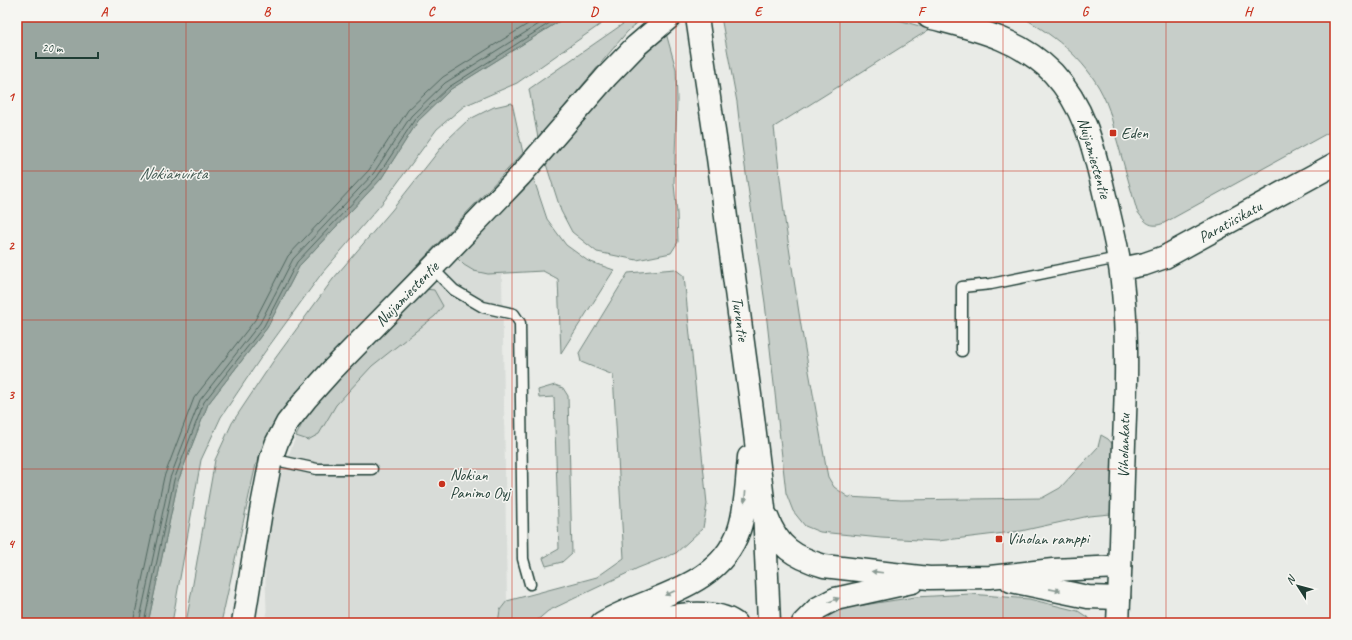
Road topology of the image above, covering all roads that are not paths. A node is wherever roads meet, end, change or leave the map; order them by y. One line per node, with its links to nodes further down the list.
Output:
1 (670, 17): 6 (main road, Nuijamiestentie)
2 (697, 17): 8 (main road, Turuntie)
3 (929, 17): 5 (main road, Nuijamiestentie)
4 (1335, 164): 5 (main road, Paratiisikatu)
5 (1119, 263): 7 (lane); 12 (main road, Viholankatu)
6 (432, 268): 9 (main road, Nuijamiestentie); 15 (lane)
7 (962, 351)
8 (753, 416): 11 (main road, Turuntie); 18 (main road, one-way to 18)
9 (271, 459): 10 (lane); 17 (main road, Nuijamiestentie)
10 (372, 469)
11 (764, 508): 14 (main road, one-way to 11); 21 (main road, Turuntie)
12 (1120, 567): 13 (main road); 16 (main road, Viholankatu)
13 (990, 577): 14 (main road); 16 (main road, one-way to 16)
14 (929, 578): 22 (main road, one-way to 14)
15 (530, 584)
16 (1119, 598): 23 (main road, Viholankatu)
17 (243, 623)
18 (602, 623)
19 (634, 623): 20 (main road)
20 (735, 623)
21 (769, 623)
22 (803, 623)
23 (1118, 623)

